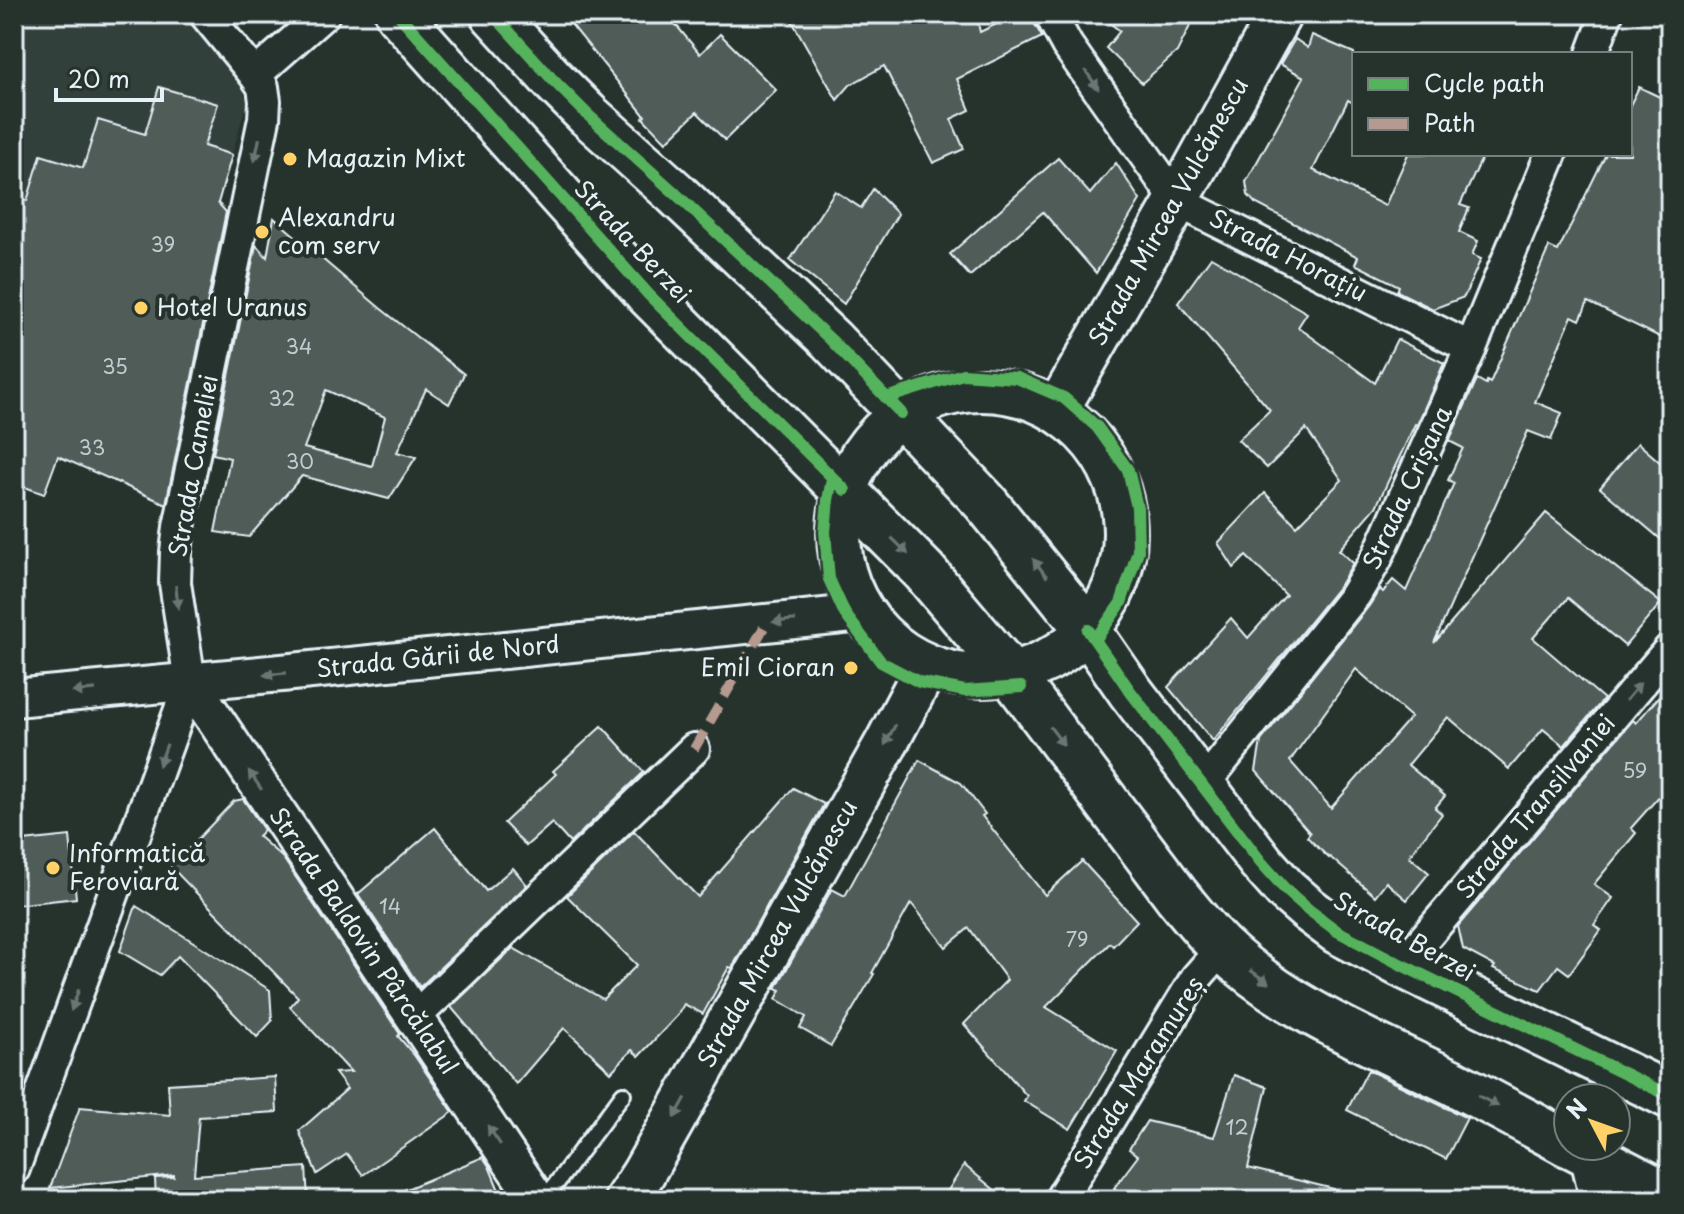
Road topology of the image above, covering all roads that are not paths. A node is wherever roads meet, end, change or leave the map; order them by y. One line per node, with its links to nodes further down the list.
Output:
1 (205, 14): 9 (street)
2 (324, 14): 9 (street)
3 (398, 14): 15 (main road, Strada Berzei)
4 (493, 14): 14 (main road, Strada Berzei)
5 (1050, 14): 11 (street, Strada Horațiu, one-way to 11)
6 (1280, 14): 11 (main road, Strada Mircea Vulcănescu)
7 (1607, 14): 8 (street)
8 (1593, 52)
9 (255, 75): 21 (street, Strada Cameliei, one-way to 21)
10 (1550, 156): 12 (street, Strada Crișana)
11 (1177, 201): 12 (street, Strada Horațiu); 13 (main road, Strada Mircea Vulcănescu)
12 (1471, 348): 24 (street, Strada Crișana)
13 (1057, 410): 14 (main road); 17 (main road)
14 (901, 413): 15 (main road); 17 (main road, Strada Berzei, one-way to 14)
15 (845, 490): 16 (main road); 20 (main road, Strada Berzei, one-way to 20)
16 (862, 613): 19 (main road); 21 (street, Strada Gării de Nord, one-way to 21)
17 (1088, 630): 20 (main road); 24 (main road, Strada Berzei)
18 (1670, 649): 26 (street, Strada Transilvaniei, one-way to 18)
19 (927, 666): 20 (main road); 37 (main road, Strada Mircea Vulcănescu, one-way to 37)
20 (1011, 674): 25 (main road, Strada Berzei, one-way to 25)
21 (190, 682): 22 (street, Strada Gării de Nord, one-way to 22); 27 (street, Strada Baldovin Pârcălabul, one-way to 21); 33 (street, Strada Cameliei, one-way to 33)
22 (14, 698)
23 (694, 749): 27 (street)
24 (1203, 785): 26 (main road, Strada Berzei)
25 (1222, 948): 30 (main road, Strada Berzei, one-way to 30); 38 (street, Strada Maramureș)
26 (1402, 965): 29 (main road, Strada Berzei)
27 (415, 1017): 35 (street, Strada Baldovin Pârcălabul, one-way to 27)
28 (623, 1094): 36 (lane)
29 (1670, 1096)
30 (1552, 1135)
31 (1586, 1162): 39 (main road)
32 (1603, 1162): 34 (main road, Strada Berzei)
33 (14, 1169)
34 (1670, 1196)
35 (537, 1200)
36 (544, 1200)
37 (626, 1200)
38 (1060, 1200)
39 (1599, 1200)

